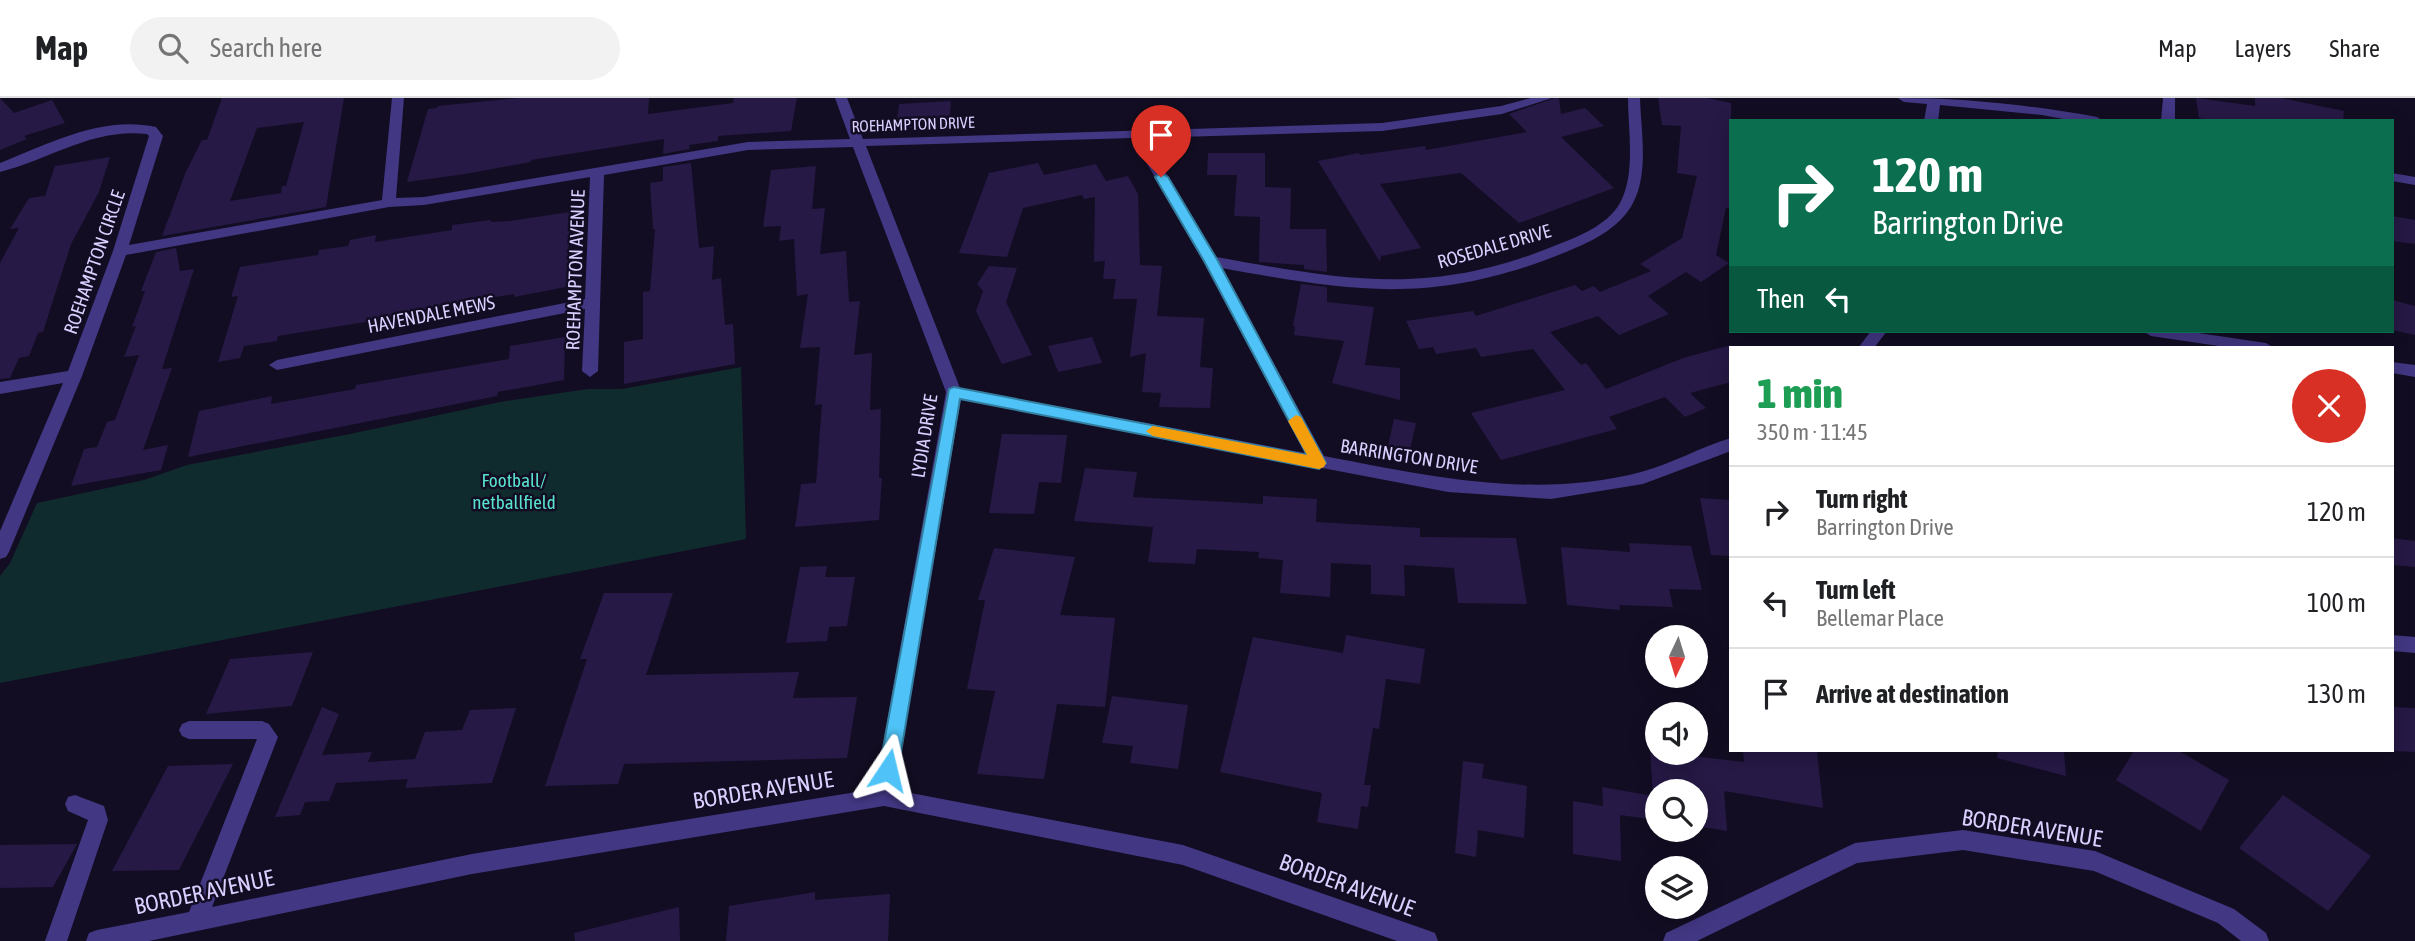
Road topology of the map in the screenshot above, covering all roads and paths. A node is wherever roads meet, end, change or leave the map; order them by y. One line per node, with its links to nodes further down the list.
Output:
1 (398, 98): 17 (street)
2 (841, 98): 12 (street, LYDIA DRIVE)
3 (1546, 98): 11 (street, ROEHAMPTON DRIVE)
4 (1634, 98): 19 (street, ROSEDALE DRIVE)
5 (1904, 98): 7 (street)
6 (2169, 98): 10 (street)
7 (1934, 101): 8 (street); 9 (street)
8 (1931, 119)
9 (2086, 119)
10 (2168, 119)
11 (1137, 135): 12 (street, ROEHAMPTON DRIVE); 19 (street)
12 (859, 143): 14 (street, ROEHAMPTON DRIVE); 29 (street, LYDIA DRIVE)
13 (0, 168): 18 (street, ROEHAMPTON CIRCLE)
14 (597, 171): 17 (street, ROEHAMPTON DRIVE); 20 (street, ROEHAMPTON AVENUE)
15 (2394, 177): 16 (street)
16 (2415, 181)
17 (389, 203): 18 (street, ROEHAMPTON DRIVE)
18 (120, 251): 27 (street, ROEHAMPTON CIRCLE)
19 (1211, 261): 31 (street)
20 (593, 302): 23 (street, HAVENDALE MEWS); 25 (street, ROEHAMPTON AVENUE)
21 (2165, 333): 22 (street)
22 (2252, 346)
23 (277, 365)
24 (2394, 367): 26 (street)
25 (590, 371)
26 (2415, 371)
27 (74, 376): 28 (street); 32 (street, ROEHAMPTON CIRCLE)
28 (0, 388)
29 (954, 392): 31 (street, BARRINGTON DRIVE); 36 (street, LYDIA DRIVE)
30 (1729, 445): 31 (street, BARRINGTON DRIVE)
31 (1319, 463)
32 (0, 552)
33 (2394, 643): 34 (street)
34 (2415, 645)
35 (188, 730): 38 (street)
36 (884, 797): 38 (street, BORDER AVENUE); 41 (street, BORDER AVENUE)
37 (75, 804): 39 (street)
38 (196, 921): 40 (street, BORDER AVENUE)
39 (56, 941)
40 (97, 941)
41 (1427, 941)
42 (1674, 941): 43 (street, BORDER AVENUE)
43 (2258, 941)

